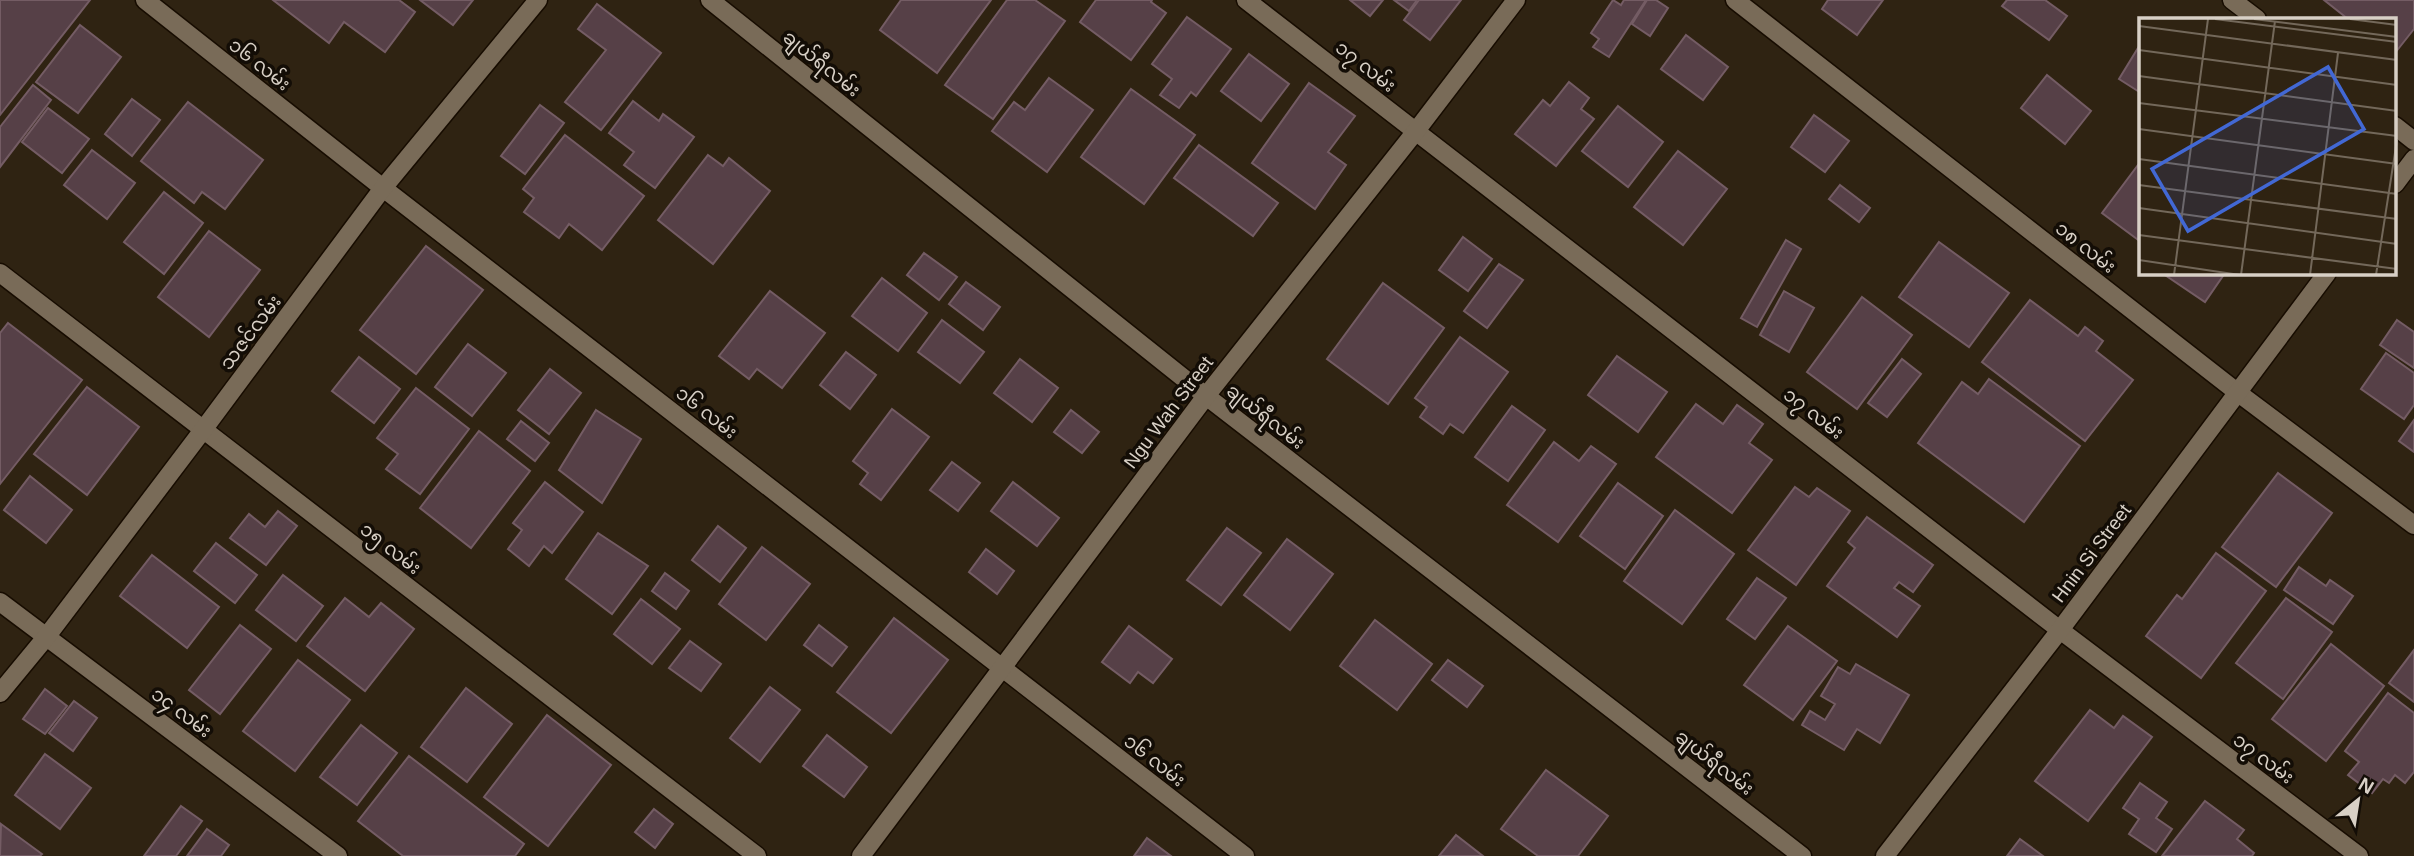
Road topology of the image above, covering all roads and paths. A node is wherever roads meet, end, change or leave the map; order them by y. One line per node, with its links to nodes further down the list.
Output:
1 (145, 0): 14 (street, ၁၆ လမ်း)
2 (538, 0): 14 (street, သဇင်လမ်း)
3 (710, 0): 18 (street, ချယ်ရီလမ်း)
4 (1246, 0): 10 (street, ၁၇ လမ်း)
5 (1516, 0): 10 (street, Ngu Wah Street)
6 (1735, 0): 17 (street, ၁၈ လမ်း)
7 (2232, 0): 8 (street)
8 (2256, 18)
9 (2396, 127): 11 (street)
10 (1416, 131): 18 (street, Ngu Wah Street); 22 (street, ၁၇ လမ်း)
11 (2414, 141)
12 (2414, 159): 13 (street)
13 (2396, 183)
14 (383, 188): 19 (street, သဇင်လမ်း); 24 (street, ၁၆ လမ်း)
15 (0, 273): 19 (street, ၁၅ လမ်း)
16 (2325, 275): 17 (street, Hnin Si Street)
17 (2237, 392): 20 (street, ၁၈ လမ်း); 22 (street, Hnin Si Street)
18 (1206, 396): 24 (street, Ngu Wah Street); 30 (street, ချယ်ရီလမ်း)
19 (203, 430): 23 (street, သဇင်လမ်း); 27 (street, ၁၅ လမ်း)
20 (2414, 525)
21 (0, 602): 23 (street, ၁၄ လမ်း)
22 (2060, 629): 31 (street, Hnin Si Street); 32 (street, ၁၇ လမ်း)
23 (47, 636): 25 (street, သဇင်လမ်း); 26 (street, ၁၄ လမ်း)
24 (1002, 668): 28 (street, Ngu Wah Street); 29 (street, ၁၆ လမ်း)
25 (0, 693)
26 (338, 856)
27 (757, 856)
28 (861, 856)
29 (1245, 856)
30 (1802, 856)
31 (1885, 856)
32 (2359, 856)

